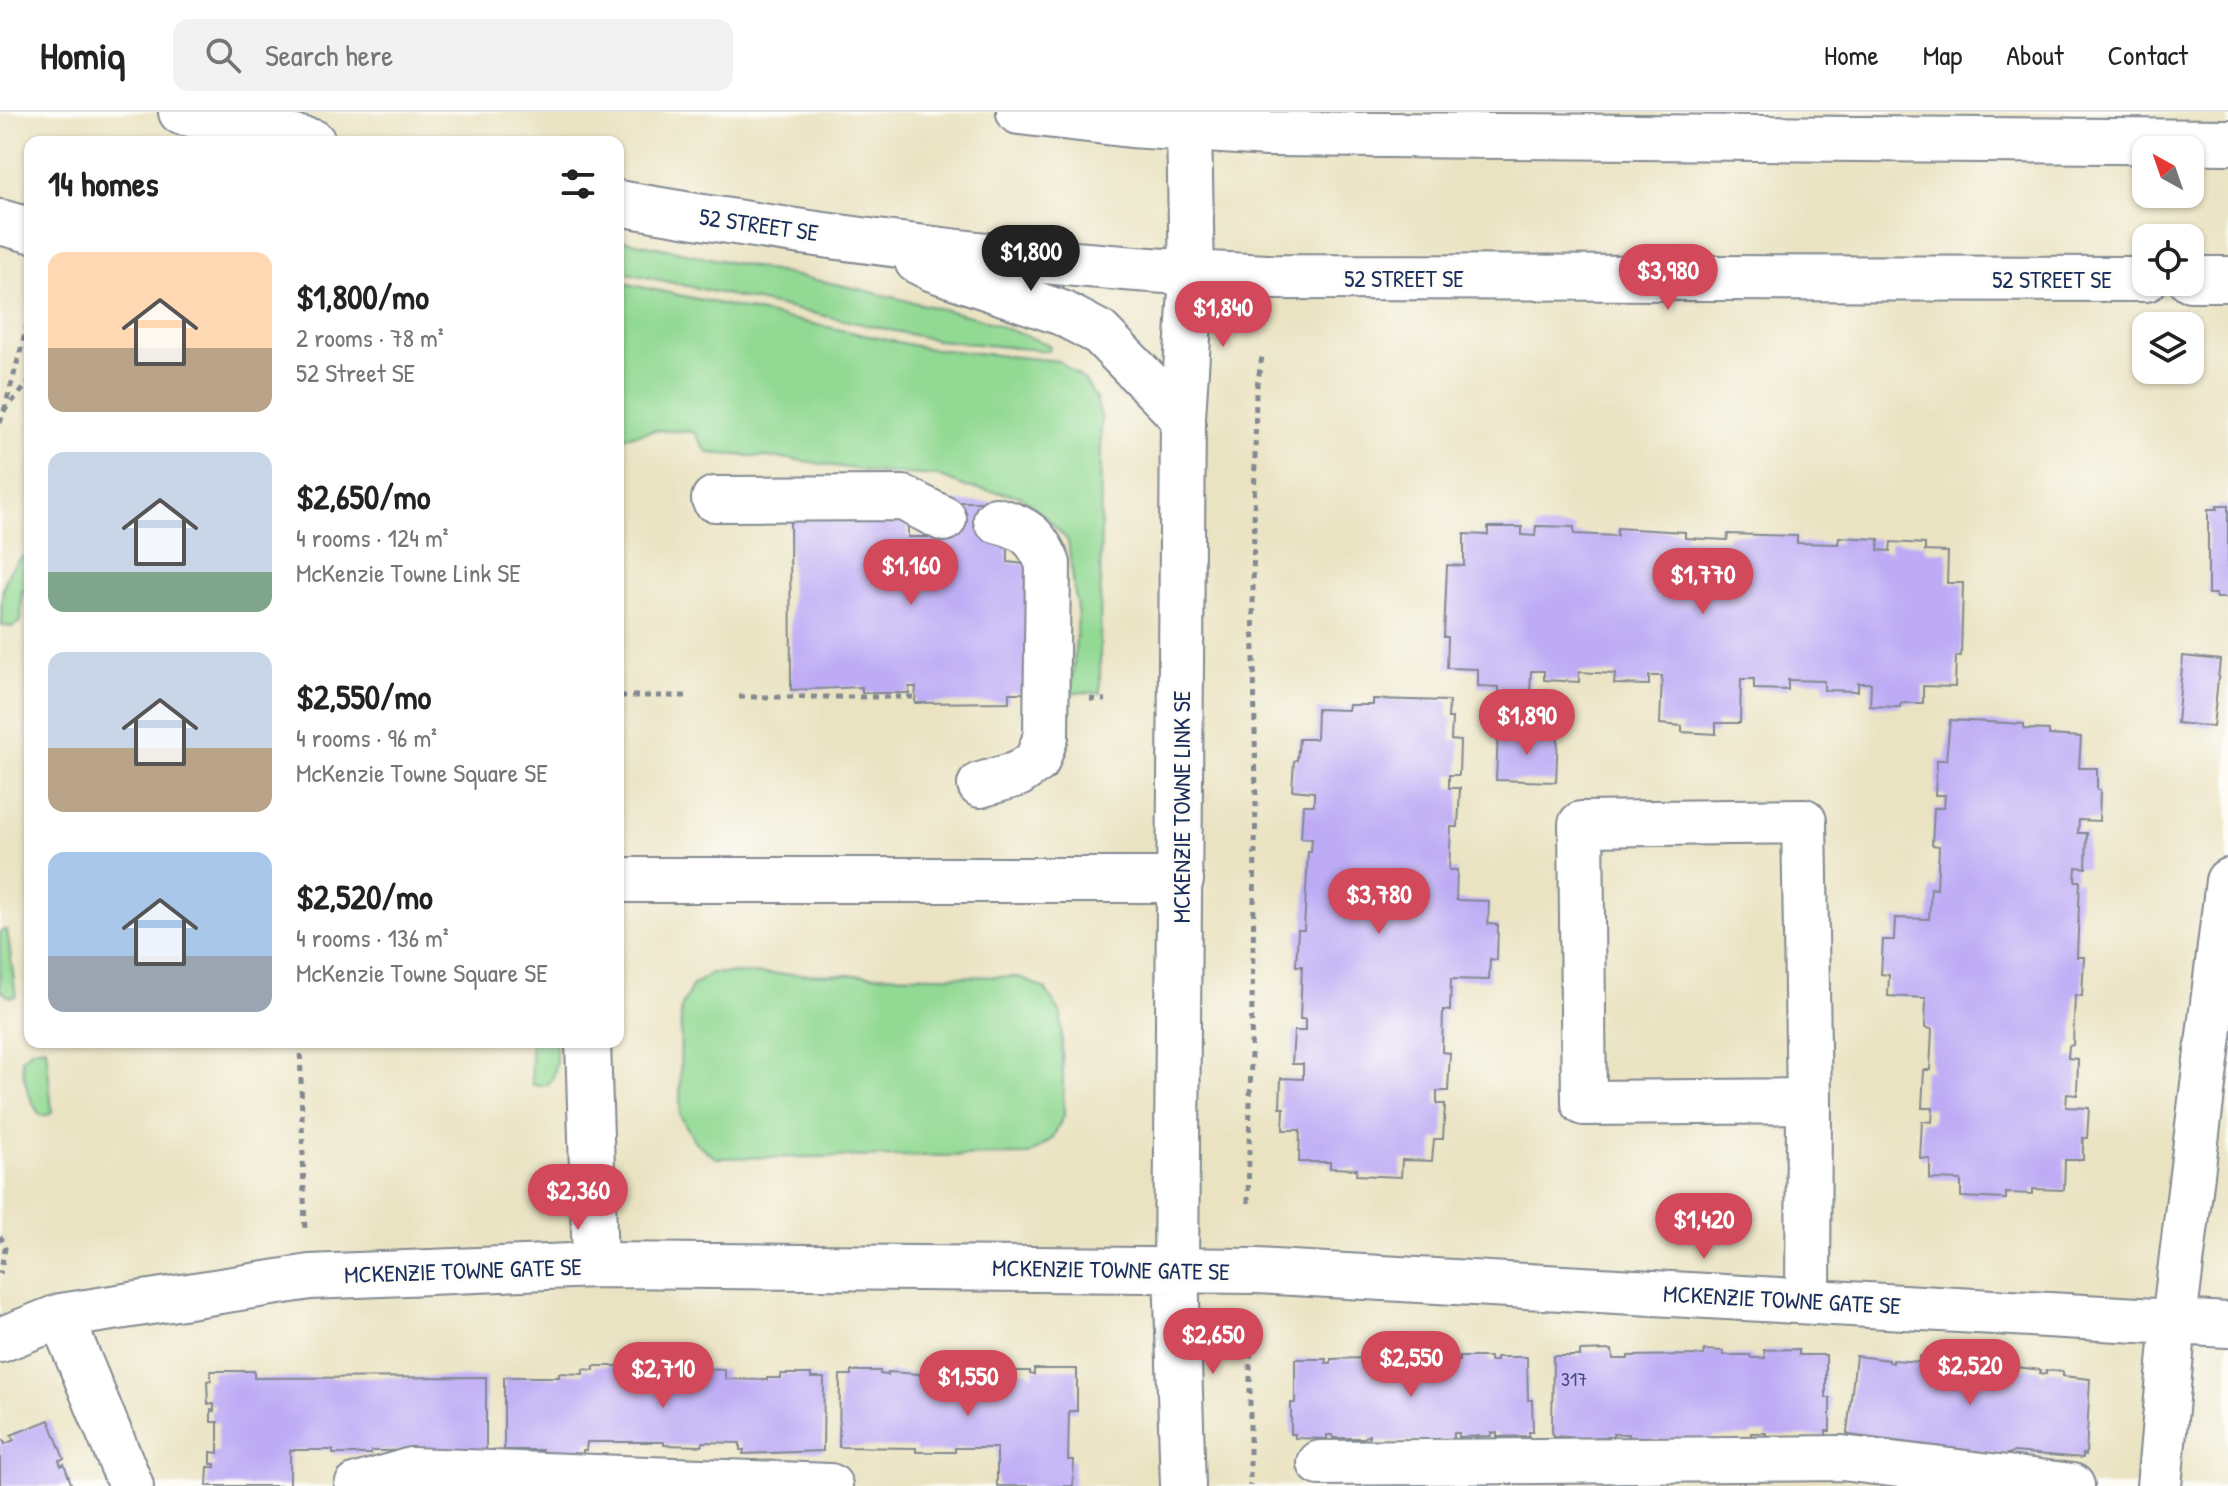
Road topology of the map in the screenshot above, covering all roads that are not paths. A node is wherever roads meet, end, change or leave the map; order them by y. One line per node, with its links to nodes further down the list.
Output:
1 (181, 112): 4 (street)
2 (1019, 112): 3 (street)
3 (1189, 128): 5 (street); 10 (street, MCKENZIE TOWNE LINK SE)
4 (287, 136)
5 (2228, 142)
6 (624, 204): 9 (street, 52 STREET SE)
7 (0, 222): 8 (street)
8 (24, 228)
9 (876, 240): 10 (street, 52 STREET SE); 14 (street)
10 (1192, 274): 11 (street, 52 STREET SE); 14 (street, MCKENZIE TOWNE LINK SE)
11 (2132, 279)
12 (2204, 279): 13 (street)
13 (2228, 279)
14 (1183, 418): 20 (street, MCKENZIE TOWNE LINK SE)
15 (714, 499): 16 (street)
16 (944, 519)
17 (996, 520): 18 (street)
18 (980, 785)
19 (624, 880): 20 (street)
20 (1181, 880): 25 (street, MCKENZIE TOWNE LINK SE)
21 (2228, 881): 28 (street)
22 (588, 1048): 24 (street)
23 (1809, 1101): 23 (street); 26 (street)
24 (595, 1265): 25 (street, MCKENZIE TOWNE GATE SE); 27 (street, MCKENZIE TOWNE GATE SE)
25 (1176, 1269): 26 (street, MCKENZIE TOWNE GATE SE); 37 (street, MCKENZIE TOWNE LINK SE)
26 (1808, 1301): 28 (street, MCKENZIE TOWNE GATE SE)
27 (61, 1316): 30 (street, MCKENZIE TOWNE GATE SE); 34 (street)
28 (2174, 1321): 29 (street, MCKENZIE TOWNE GATE SE); 39 (street)
29 (2228, 1325)
30 (0, 1340)
31 (1320, 1463): 33 (street)
32 (1724, 1473): 33 (street); 38 (street)
33 (1421, 1475)
34 (131, 1486)
35 (357, 1486): 36 (street)
36 (830, 1486)
37 (1183, 1486)
38 (2072, 1486)
39 (2159, 1486)

